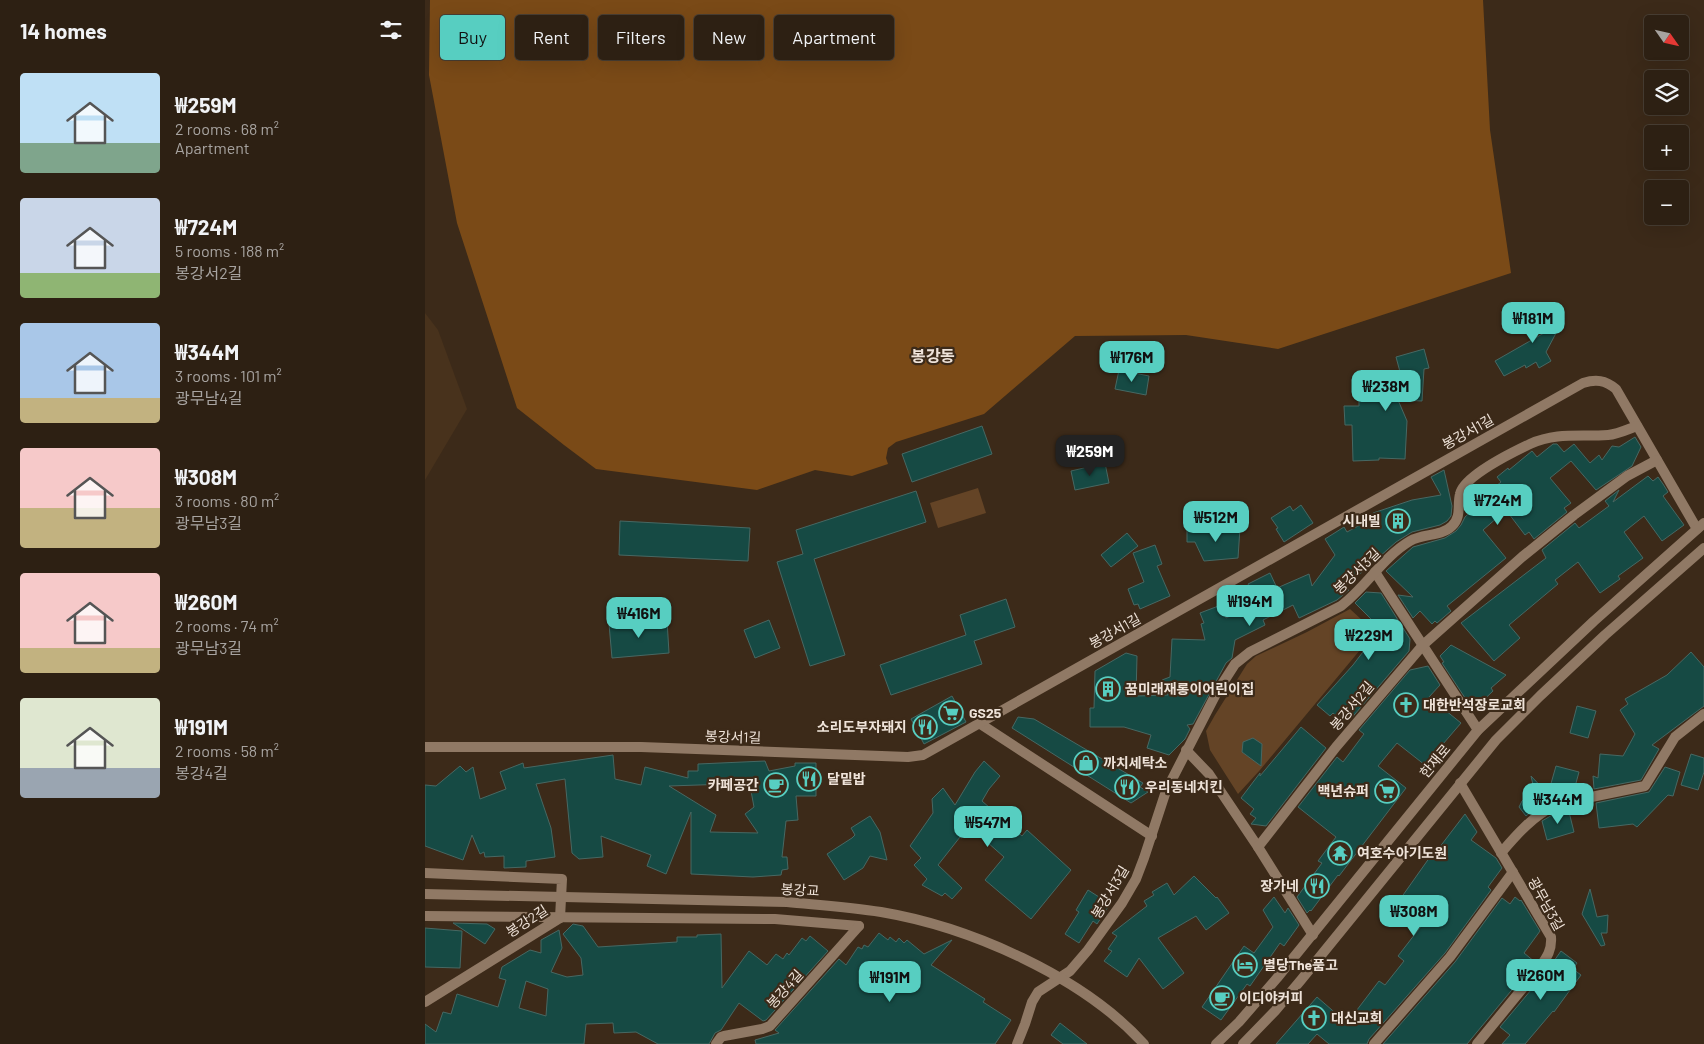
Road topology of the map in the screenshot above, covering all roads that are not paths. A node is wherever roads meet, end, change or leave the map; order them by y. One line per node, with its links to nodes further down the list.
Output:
1 (1637, 426): 2 (street, 봉강서1길); 5 (street, 봉강서3길); 8 (street, 봉강서1길)
2 (1657, 460): 3 (street, 봉강서1길); 6 (street, 봉강서2길)
3 (1700, 526): 9 (street, 한재로)
4 (1704, 548): 12 (street)
5 (1375, 572): 6 (street); 11 (street, 봉강서3길)
6 (1423, 645): 9 (street); 14 (street, 봉강서2길)
7 (1704, 714): 15 (street)
8 (979, 723): 10 (street, 봉강서1길); 13 (street)
9 (1478, 730): 21 (street, 한재로)
10 (425, 747)
11 (1186, 750): 13 (street, 봉강서3길); 14 (street)
12 (1460, 783): 15 (street, 광무남3길); 27 (street)
13 (1152, 836): 25 (street, 봉강서3길)
14 (1258, 847): 21 (street)
15 (1501, 853): 16 (street, 광무남3길)
16 (1513, 872): 28 (street, 광무남3길); 29 (street, 광무남3길)
17 (425, 873): 20 (street)
18 (425, 894): 23 (street, 봉강교)
19 (425, 916): 20 (street, 봉강2길)
20 (560, 918): 22 (street, 봉강2길); 24 (street, 봉강4길)
21 (1313, 935): 26 (street, 한재로)
22 (425, 1002)
23 (1142, 1042)
24 (716, 1044)
25 (1017, 1044)
26 (1216, 1044)
27 (1243, 1044)
28 (1374, 1044)
29 (1477, 1044)

